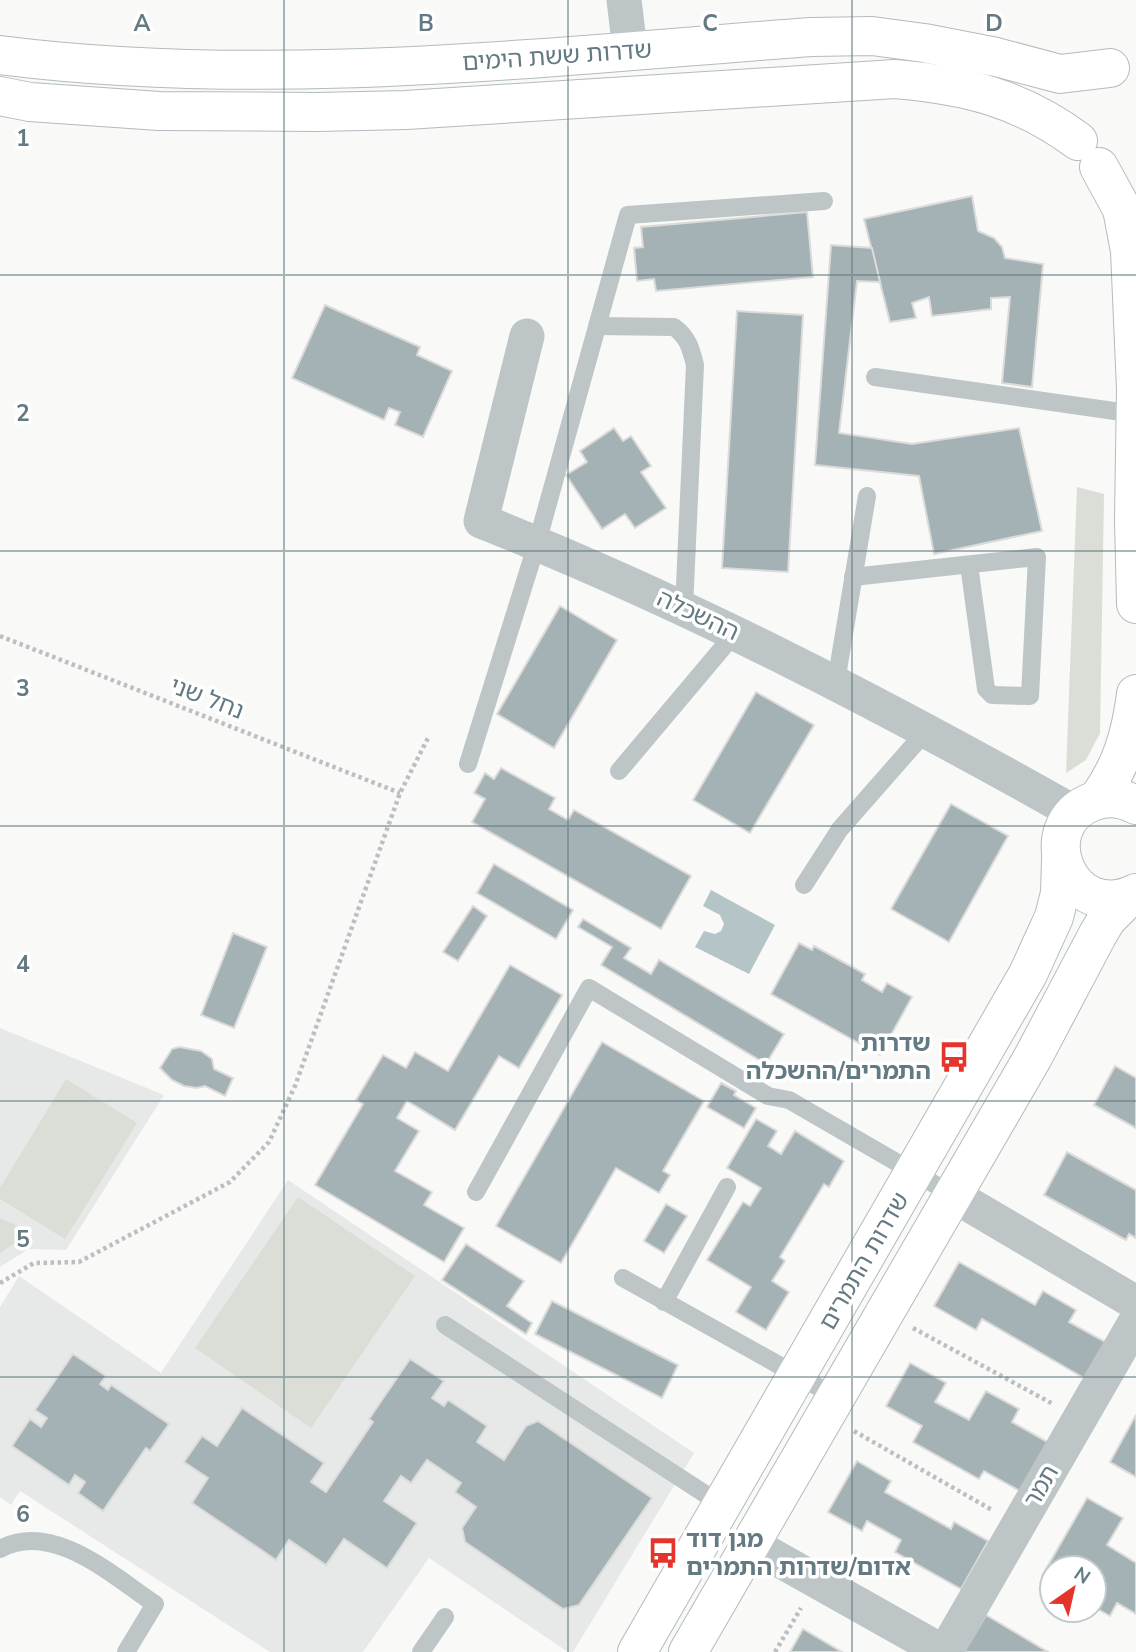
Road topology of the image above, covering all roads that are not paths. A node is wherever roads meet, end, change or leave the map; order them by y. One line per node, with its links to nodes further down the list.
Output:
1 (624, 0): 2 (street)
2 (630, 50): 3 (street, שדרות ששת הימים); 4 (street, שדרות ששת הימים)
3 (0, 55)
4 (1123, 66): 6 (street)
5 (0, 96): 6 (street, שדרות ששת הימים)
6 (1089, 154): 7 (street); 12 (street)
7 (1136, 176)
8 (824, 201): 9 (lane)
9 (597, 326): 14 (lane); 18 (lane)
10 (527, 336): 14 (street, ההשכלה)
11 (875, 377): 12 (lane)
12 (1136, 414): 17 (street)
13 (867, 496): 16 (lane)
14 (537, 543): 18 (street, ההשכלה); 23 (lane)
15 (969, 565): 15 (lane); 16 (lane)
16 (853, 577): 20 (lane)
17 (1136, 604)
18 (684, 608): 19 (street, ההשכלה)
19 (736, 632): 20 (street, ההשכלה); 24 (lane)
20 (836, 682): 22 (street, ההשכלה)
21 (1136, 694): 26 (street)
22 (927, 730): 26 (street, ההשכלה); 28 (lane)
23 (468, 764)
24 (619, 771)
25 (1136, 805): 26 (street)
26 (1086, 806): 27 (street, שדרות התמרים)
27 (1061, 858): 29 (street); 30 (street, שדרות התמרים)
28 (804, 885)
29 (1133, 894): 33 (street, שדרות התמרים)
30 (916, 1172): 32 (lane); 33 (lane); 39 (street, שדרות התמרים)
31 (727, 1187): 35 (lane)
32 (476, 1192)
33 (953, 1195): 36 (street); 40 (street, שדרות התמרים)
34 (623, 1278): 35 (lane)
35 (664, 1302): 39 (lane)
36 (1136, 1303)
37 (1136, 1321): 49 (street, תמר)
38 (445, 1325): 41 (lane)
39 (797, 1376): 40 (lane); 41 (street, שדרות התמרים)
40 (831, 1406): 42 (street, שדרות התמרים)
41 (722, 1505): 47 (street, שדרות התמרים)
42 (751, 1544): 48 (street, שדרות התמרים); 49 (street, תמר)
43 (0, 1549): 45 (lane)
44 (445, 1617): 46 (lane)
45 (126, 1652)
46 (421, 1652)
47 (637, 1652)
48 (688, 1652)
49 (944, 1652)

